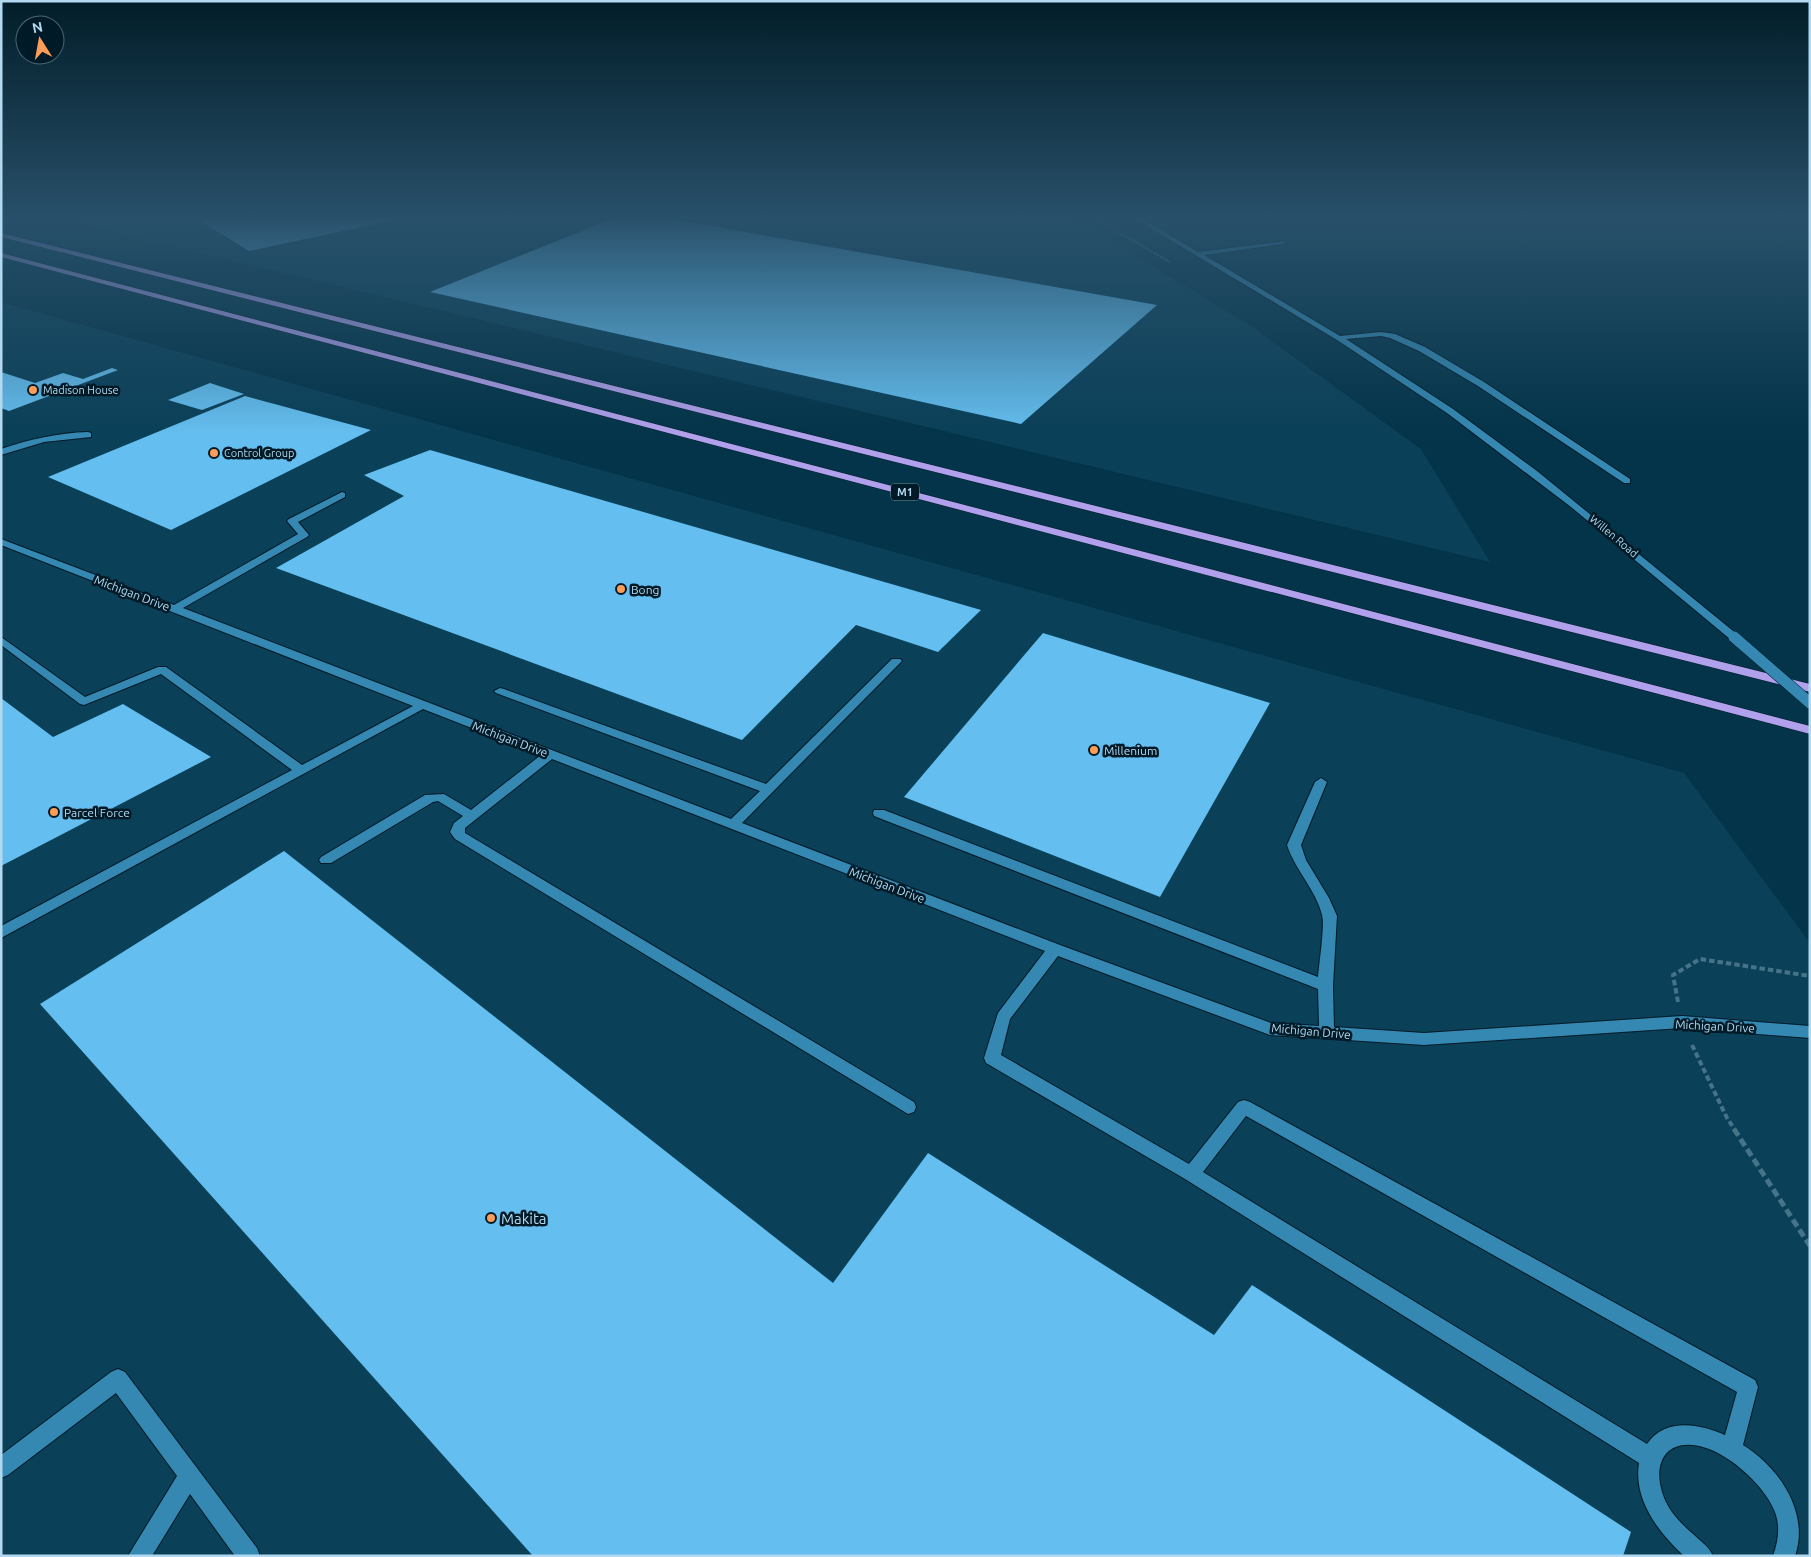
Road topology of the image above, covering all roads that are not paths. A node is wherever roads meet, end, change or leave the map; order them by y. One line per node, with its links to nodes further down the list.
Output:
1 (129, 289): 19 (highway, M1)
2 (215, 289): 15 (highway, M1)
3 (1244, 289): 6 (street, Willen Road)
4 (1255, 289): 5 (street, Willen Road)
5 (1338, 338): 6 (street, Willen Road); 9 (street)
6 (1408, 382): 17 (street, Willen Road, bridge)
7 (88, 436): 8 (street)
8 (1, 452)
9 (1627, 480)
10 (342, 495): 12 (street)
11 (1, 542): 12 (street, Michigan Drive)
12 (174, 609): 18 (street, Michigan Drive)
13 (1, 640): 21 (street)
14 (896, 661): 23 (street)
15 (1810, 688)
16 (500, 691): 23 (street)
17 (1810, 703)
18 (423, 705): 20 (street, Michigan Drive); 21 (street)
19 (1810, 730)
20 (551, 754): 25 (street); 26 (street, Michigan Drive)
21 (302, 771): 28 (street)
22 (1321, 782): 30 (street)
23 (768, 790): 26 (street)
24 (878, 813): 30 (street)
25 (472, 816): 27 (street); 33 (street)
26 (733, 825): 29 (street, Michigan Drive)
27 (326, 860)
28 (1, 934)
29 (1055, 949): 32 (street, Michigan Drive); 34 (street)
30 (1324, 986): 32 (street)
31 (1810, 1032): 32 (street, Michigan Drive)
32 (1327, 1033)
33 (908, 1107)
34 (1191, 1174): 35 (street); 36 (street)
35 (1732, 1449): 36 (street); 42 (street)
36 (1650, 1458): 41 (street)
37 (1, 1468): 38 (street)
38 (189, 1476): 39 (street); 40 (street)
39 (139, 1556)
40 (249, 1556)
41 (1702, 1556)
42 (1784, 1556)

